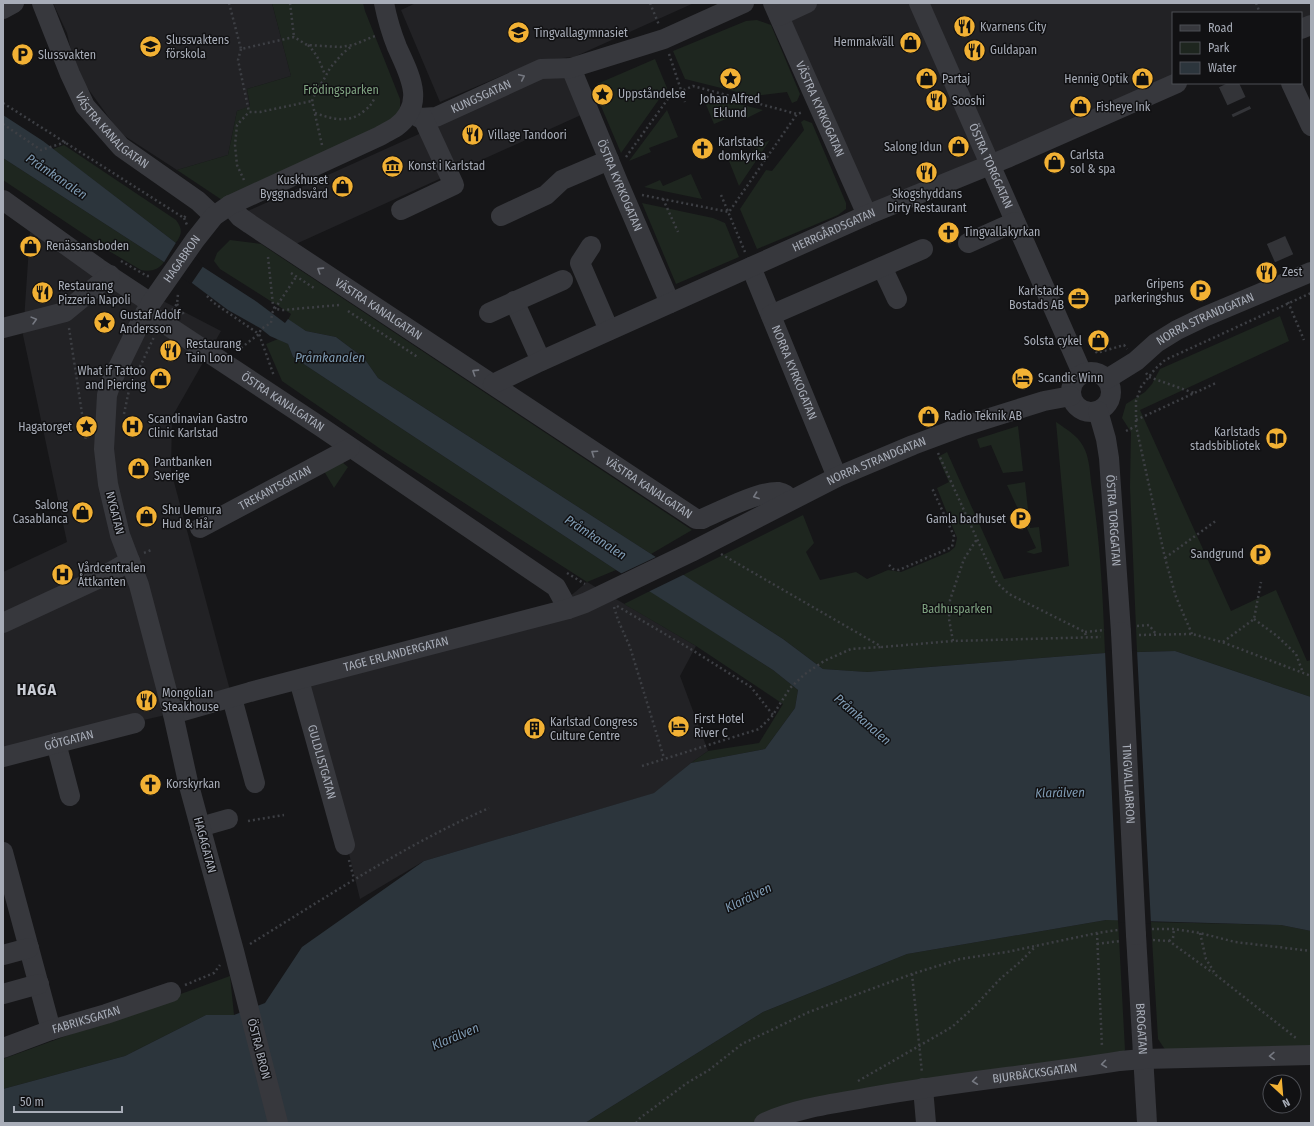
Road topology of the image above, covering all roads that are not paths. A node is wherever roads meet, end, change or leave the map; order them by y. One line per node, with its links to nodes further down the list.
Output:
1 (14, 3): 7 (street)
2 (42, 3): 17 (street, VÄSTRA KANALGATAN)
3 (384, 3): 12 (street)
4 (744, 3): 9 (street, KUNGSGATAN)
5 (807, 3): 8 (street)
6 (919, 3): 15 (street, ÖSTRA TORGGATAN)
7 (3, 8)
8 (776, 9): 20 (street, VÄSTRA KYRKOGATAN)
9 (565, 68): 12 (street, KUNGSGATAN, one-way to 9); 14 (street, ÖSTRA KYRKOGATAN)
10 (1175, 84): 15 (street, HERRGÅRDSGATAN)
11 (1292, 84): 13 (street)
12 (416, 115): 17 (street); 18 (street)
13 (1311, 126)
14 (617, 159): 19 (street); 32 (street, ÖSTRA KYRKOGATAN)
15 (990, 165): 20 (street, HERRGÅRDSGATAN); 21 (street, ÖSTRA TORGGATAN)
16 (3, 200): 27 (street, ÖSTRA KANALGATAN)
17 (222, 210): 33 (street, HAGABRON); 41 (street, VÄSTRA KANALGATAN, one-way to 17)
18 (401, 210)
19 (501, 216)
20 (867, 216): 25 (street, HERRGÅRDSGATAN)
21 (1015, 222): 22 (street); 39 (street, ÖSTRA TORGGATAN)
22 (968, 242)
23 (591, 246): 37 (street)
24 (924, 249): 26 (street)
25 (751, 267): 32 (street, HERRGÅRDSGATAN); 35 (street, NORRA KYRKOGATAN)
26 (882, 267): 30 (street); 35 (street)
27 (110, 275): 33 (street, ÖSTRA KANALGATAN); 36 (street, one-way to 27)
28 (1293, 276): 40 (street, NORRA STRANDGATAN)
29 (563, 280): 31 (street)
30 (896, 299)
31 (514, 301): 34 (street); 38 (street)
32 (670, 303): 37 (street, HERRGÅRDSGATAN)
33 (153, 313): 44 (street, ÖSTRA KANALGATAN); 48 (street, NYGATAN)
34 (489, 313)
35 (771, 315): 45 (street, NORRA KYRKOGATAN)
36 (3, 328)
37 (609, 330): 38 (street, HERRGÅRDSGATAN)
38 (541, 361): 41 (street, HERRGÅRDSGATAN)
39 (1082, 373): 40 (street); 42 (street)
40 (1107, 379): 43 (street)
41 (493, 384): 46 (street, VÄSTRA KANALGATAN, one-way to 41)
42 (1071, 396): 43 (street); 45 (street, NORRA STRANDGATAN)
43 (1098, 411): 52 (street, ÖSTRA TORGGATAN)
44 (350, 448): 47 (street, TREKANTSGATAN); 50 (street, ÖSTRA KANALGATAN)
45 (837, 477): 46 (street, NORRA STRANDGATAN)
46 (791, 500): 49 (street, NORRA STRANDGATAN)
47 (200, 528)
48 (130, 560): 51 (street); 55 (street, NYGATAN)
49 (616, 596): 50 (street, TAGE ERLANDERGATAN)
50 (568, 609): 53 (street, TAGE ERLANDERGATAN)
51 (3, 623)
52 (1125, 631): 65 (street, TINGVALLABRON, bridge)
53 (299, 680): 54 (street, TAGE ERLANDERGATAN); 63 (street, GULDLISTGATAN)
54 (232, 698): 55 (street, TAGE ERLANDERGATAN); 59 (street)
55 (172, 714): 62 (street, HAGAGATAN)
56 (135, 723): 57 (street, GÖTGATAN)
57 (56, 743): 58 (street, GÖTGATAN); 60 (street)
58 (3, 757)
59 (255, 783)
60 (70, 796)
61 (228, 819): 62 (street)
62 (200, 828): 68 (street, HAGAGATAN)
63 (345, 845)
64 (3, 852): 66 (street)
65 (1136, 935): 75 (street, BROGATAN)
66 (29, 948): 67 (street); 69 (street)
67 (3, 955)
68 (240, 975): 77 (street, ÖSTRA BRON)
69 (39, 984): 71 (street); 72 (street)
70 (171, 992): 72 (street, FABRIKSGATAN)
71 (3, 994)
72 (50, 1030): 73 (street, FABRIKSGATAN)
73 (3, 1048)
74 (1310, 1055): 75 (street, BJURBÄCKSGATAN, one-way to 75)
75 (1143, 1059): 76 (street, BJURBÄCKSGATAN, one-way to 76); 80 (street, BROGATAN)
76 (923, 1088): 78 (street, BJURBÄCKSGATAN); 79 (street)
77 (278, 1123)
78 (764, 1123)
79 (926, 1123)
80 (1147, 1123)

